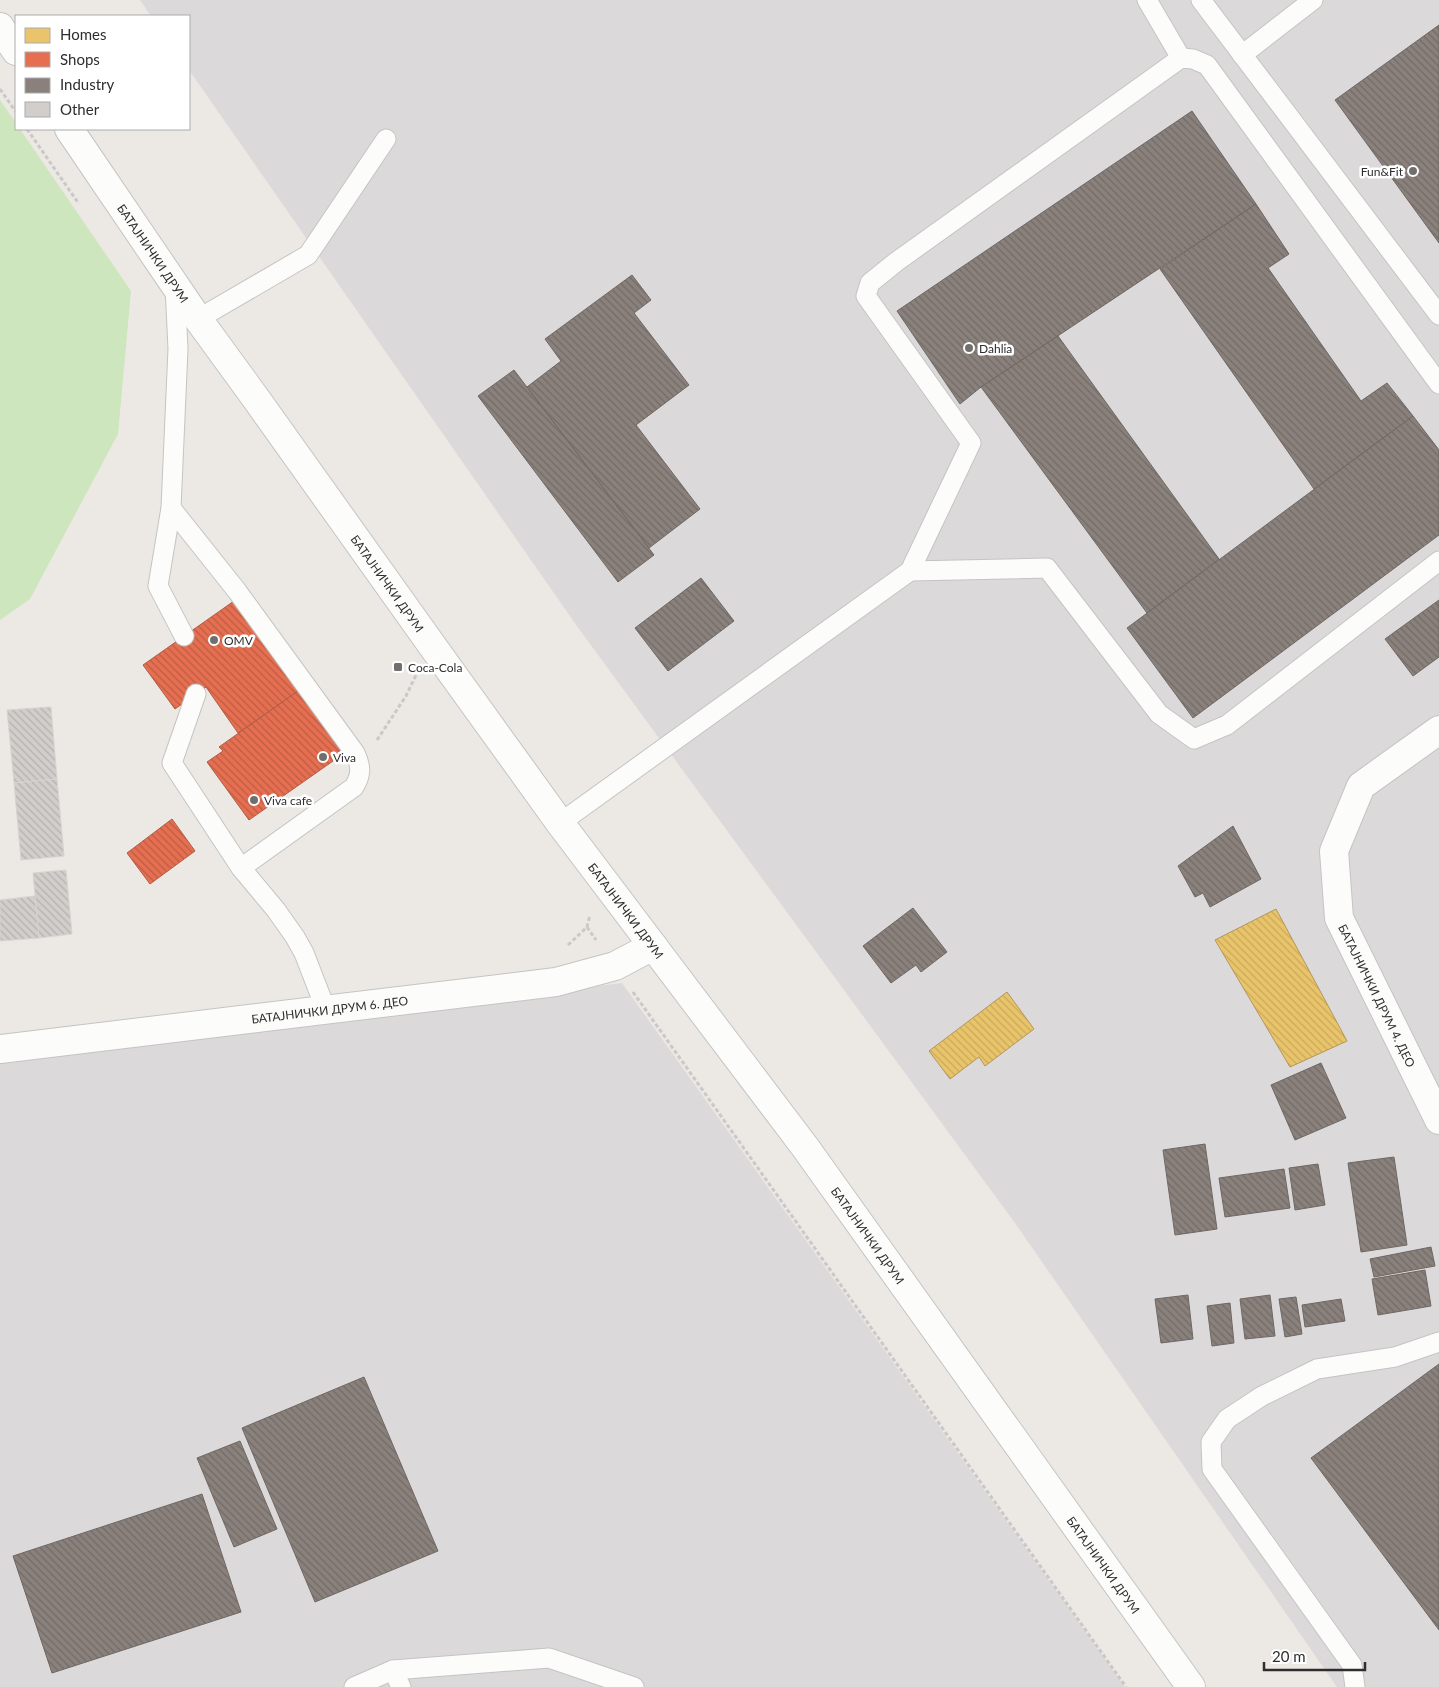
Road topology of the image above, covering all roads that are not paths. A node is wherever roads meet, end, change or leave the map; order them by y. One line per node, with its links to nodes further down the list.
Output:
1 (1147, 0): 7 (lane)
2 (1201, 0): 6 (lane)
3 (1313, 0): 6 (lane)
4 (0, 27): 5 (main road)
5 (15, 50)
6 (1242, 54): 11 (lane)
7 (1181, 58): 13 (lane); 16 (lane)
8 (70, 130): 10 (main road, БАТАЈНИЧКИ ДРУМ)
9 (386, 139): 12 (lane)
10 (175, 285): 12 (main road, БАТАЈНИЧКИ ДРУМ); 14 (lane)
11 (1439, 315)
12 (198, 319): 20 (main road, БАТАЈНИЧКИ ДРУМ)
13 (1439, 384)
14 (171, 508): 17 (lane); 21 (lane)
15 (1439, 561): 16 (lane)
16 (910, 571): 20 (lane)
17 (184, 636)
18 (196, 694): 21 (lane)
19 (1439, 730): 25 (main road, БАТАЈНИЧКИ ДРУМ 4. ДЕО)
20 (560, 823): 22 (main road, БАТАЈНИЧКИ ДРУМ)
21 (241, 868): 23 (lane)
22 (653, 946): 23 (main road, БАТАЈНИЧКИ ДРУМ 6. ДЕО); 30 (main road, БАТАЈНИЧКИ ДРУМ)
23 (326, 1010): 24 (main road, БАТАЈНИЧКИ ДРУМ 6. ДЕО)
24 (0, 1049)
25 (1439, 1120)
26 (1439, 1342): 31 (lane)
27 (397, 1678): 28 (lane); 29 (lane)
28 (354, 1687)
29 (634, 1687)
30 (1191, 1687)
31 (1355, 1687)

